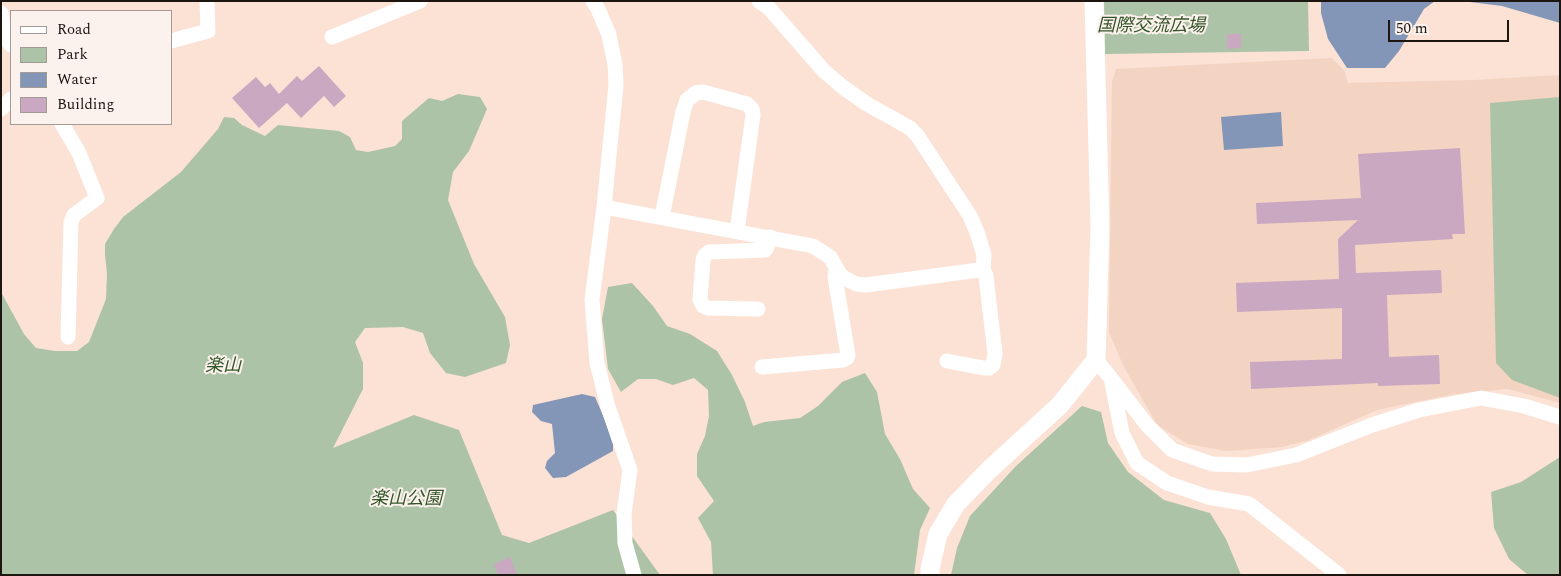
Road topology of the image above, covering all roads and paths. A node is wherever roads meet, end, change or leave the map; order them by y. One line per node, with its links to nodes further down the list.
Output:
1 (207, 1): 8 (street)
2 (420, 1): 7 (street)
3 (593, 1): 13 (street)
4 (759, 1): 17 (street)
5 (1094, 1): 21 (street)
6 (1, 13): 9 (street)
7 (332, 37)
8 (172, 41)
9 (10, 44)
10 (10, 100): 11 (street)
11 (1, 109)
12 (63, 125): 20 (street)
13 (604, 207): 14 (street); 26 (street)
14 (662, 217): 15 (street); 15 (street)
15 (737, 231): 16 (street)
16 (770, 237): 18 (street); 19 (street)
17 (983, 268): 18 (street); 22 (street)
18 (836, 269): 23 (street)
19 (758, 309)
20 (68, 337)
21 (1096, 360): 24 (street); 27 (street)
22 (947, 361)
23 (762, 367)
24 (1110, 377): 25 (street); 28 (street)
25 (1560, 417)
26 (634, 575)
27 (930, 575)
28 (1339, 575)

